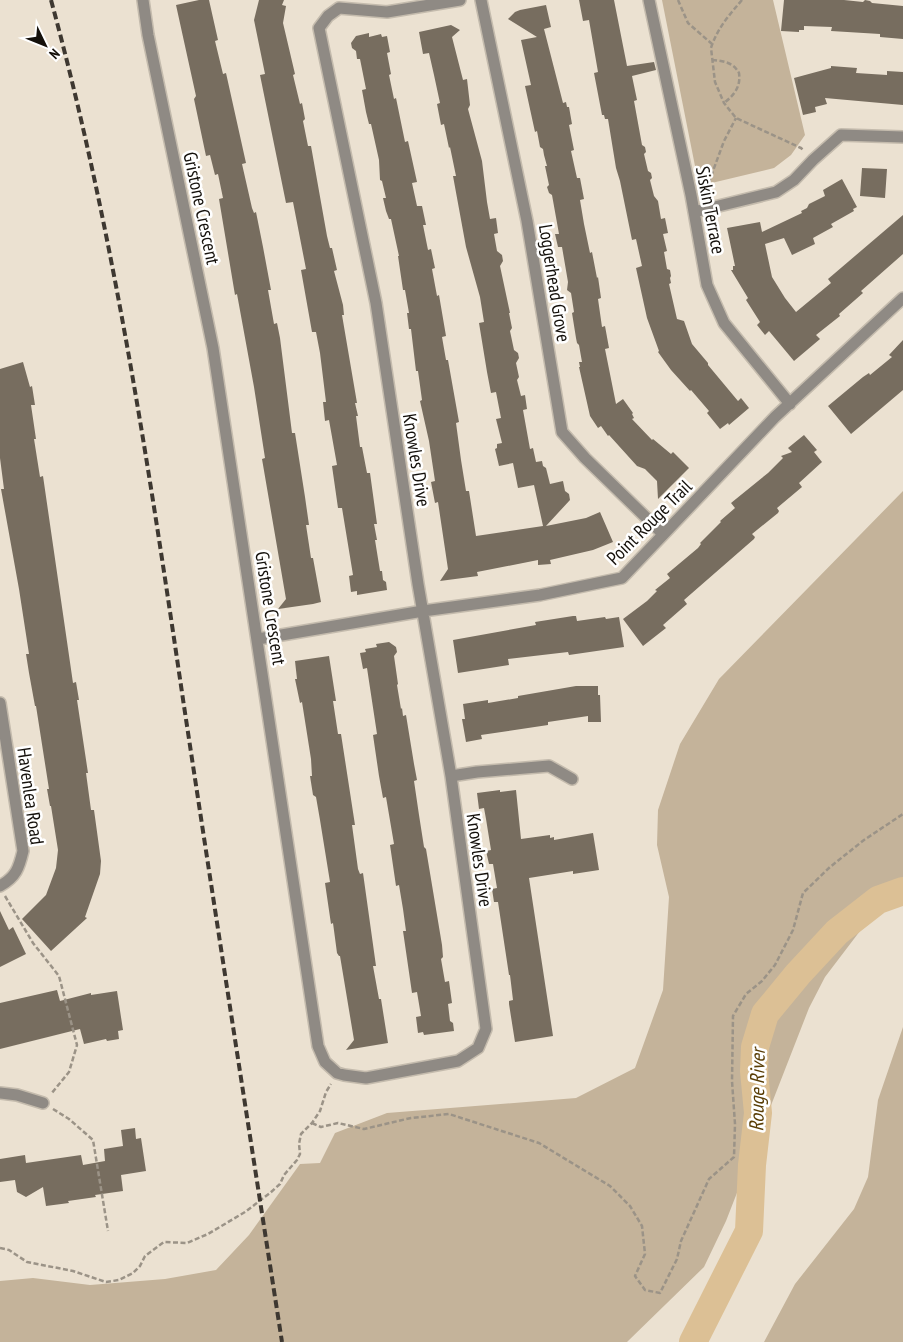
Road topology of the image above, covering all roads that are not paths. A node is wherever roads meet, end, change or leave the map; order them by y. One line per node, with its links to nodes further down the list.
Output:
1 (144, 0): 11 (street, Gristone Crescent)
2 (460, 0): 10 (street, Knowles Drive)
3 (481, 0): 9 (street, Loggerhead Grove)
4 (649, 0): 6 (street, Siskin Terrace)
5 (903, 137): 6 (street)
6 (694, 212): 8 (street, Siskin Terrace)
7 (903, 298): 8 (street, Point Rouge Trail)
8 (790, 404): 9 (street, Point Rouge Trail)
9 (663, 534): 10 (street, Point Rouge Trail)
10 (423, 611): 11 (street, Point Rouge Trail); 13 (street, Knowles Drive)
11 (258, 640): 16 (street, Gristone Crescent)
12 (0, 702): 15 (street, Havenlea Road)
13 (451, 776): 14 (street); 16 (street, Knowles Drive)
14 (572, 780)
15 (2, 891)
16 (478, 1048)
17 (0, 1093): 18 (street)
18 (43, 1103)

